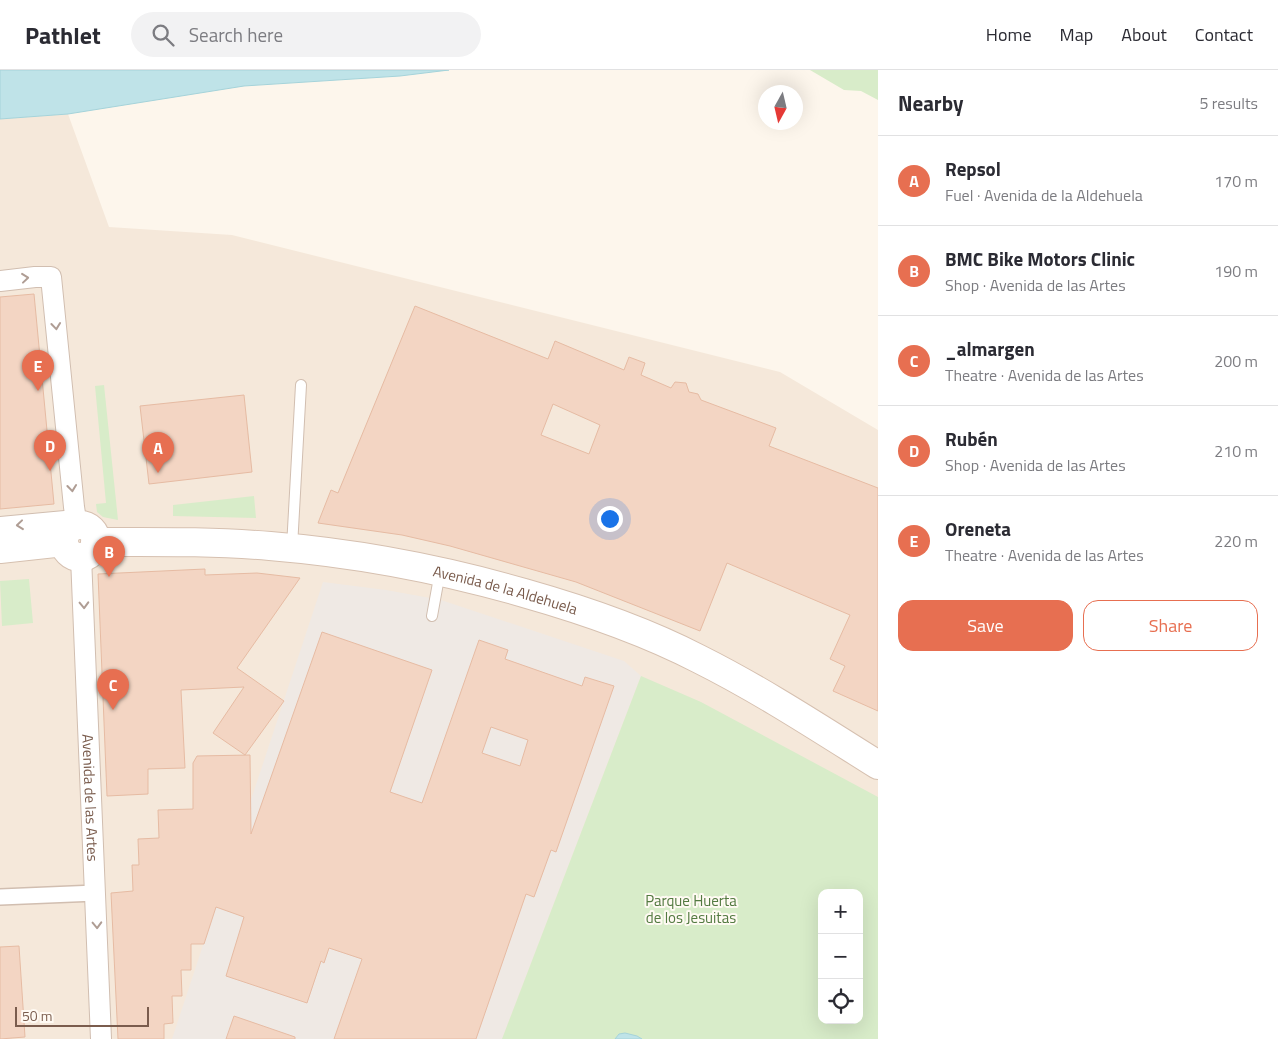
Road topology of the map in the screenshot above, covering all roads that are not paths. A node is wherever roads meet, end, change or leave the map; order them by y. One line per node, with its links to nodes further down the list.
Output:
1 (0, 281): 4 (street, Avenida de las Artes, one-way to 4)
2 (301, 385): 5 (lane)
3 (0, 527): 4 (street, Avenida de la Aldehuela, one-way to 3)
4 (78, 537): 5 (main road, Avenida de la Aldehuela); 6 (main road, Avenida de la Aldehuela); 10 (street, Avenida de las Artes, one-way to 10)
5 (292, 548): 7 (main road, Avenida de la Aldehuela)
6 (0, 549)
7 (441, 571): 8 (lane); 9 (main road, Avenida de la Aldehuela)
8 (432, 616)
9 (878, 765)
10 (96, 893): 11 (street); 12 (street, Avenida de las Artes, one-way to 12)
11 (0, 898)
12 (101, 1039)

